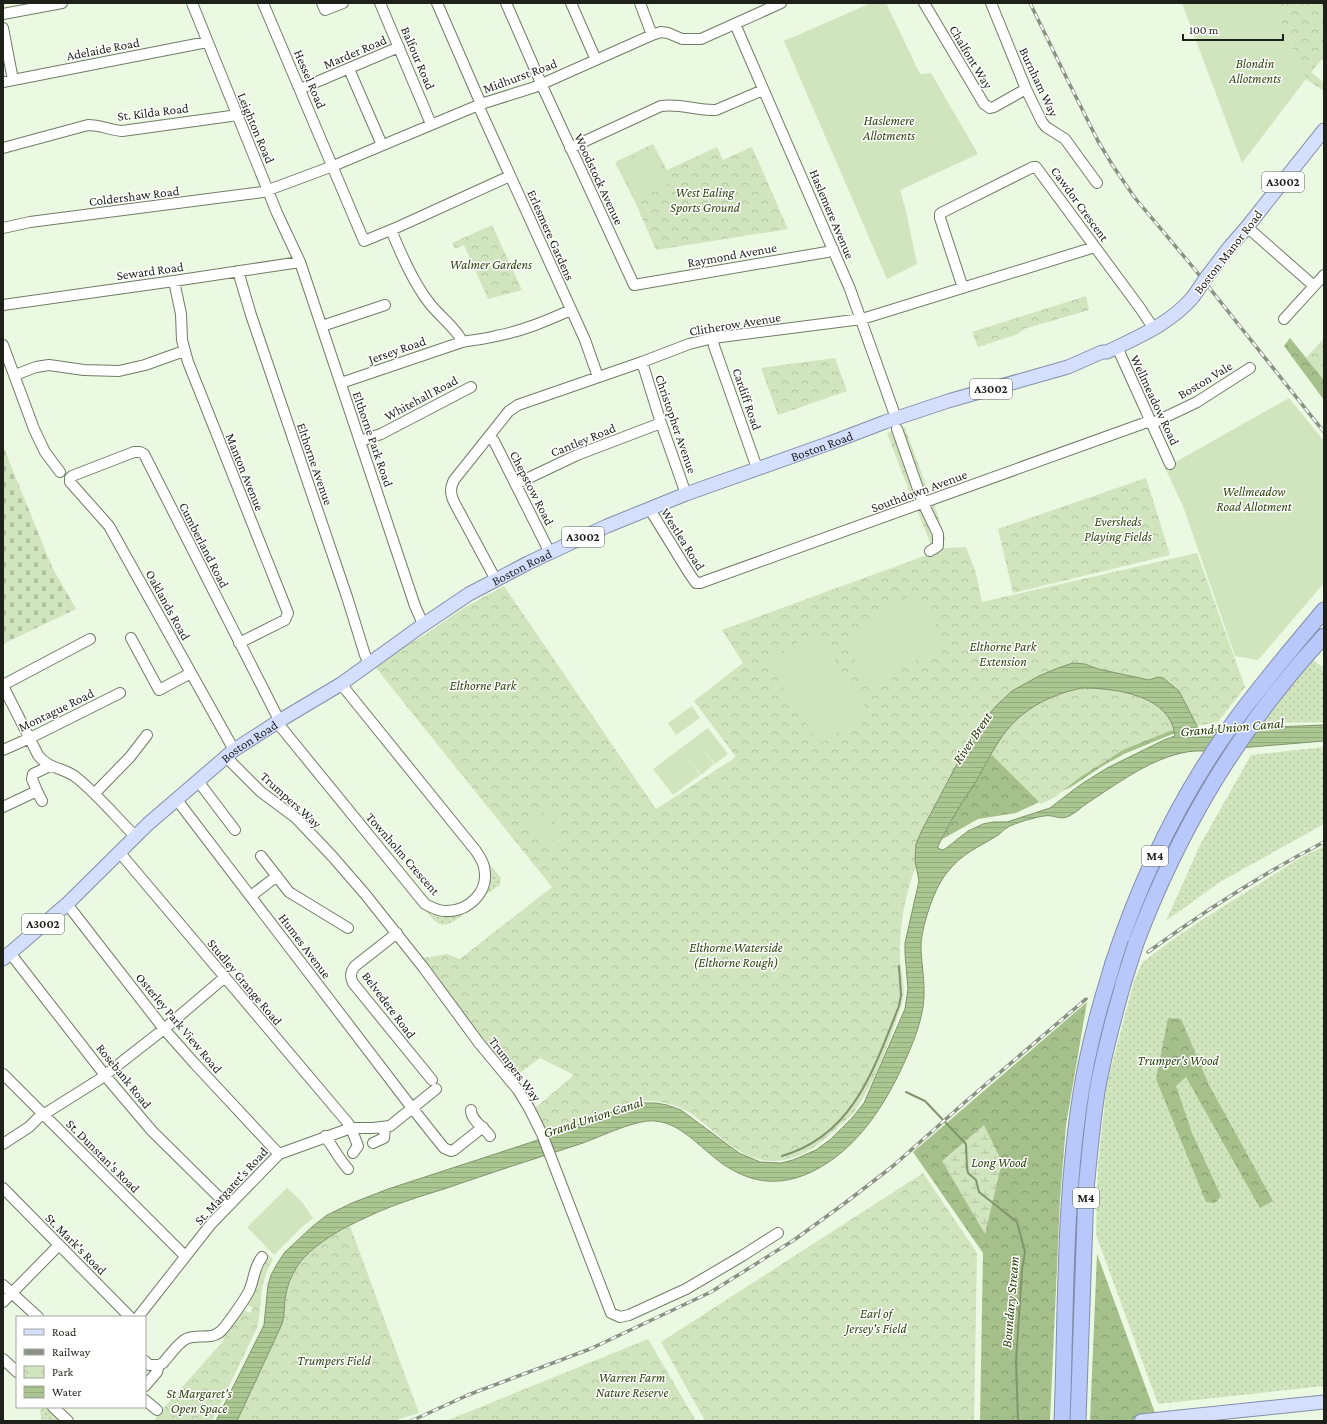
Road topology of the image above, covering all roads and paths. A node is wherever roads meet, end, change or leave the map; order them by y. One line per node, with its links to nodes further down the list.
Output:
1 (62, 3): 14 (street)
2 (192, 3): 18 (street, Leighton Road)
3 (264, 3): 25 (street, Hessel Road)
4 (322, 3): 5 (street)
5 (343, 3)
6 (380, 3): 19 (street, Balfour Road)
7 (437, 3): 27 (street, Erlesmere Gardens)
8 (506, 3): 23 (street, Woodstock Avenue)
9 (571, 3): 20 (street)
10 (640, 3): 17 (street)
11 (781, 3): 15 (street, Midhurst Road)
12 (924, 3): 24 (street, Chalfont Way)
13 (991, 3): 24 (street, Burnham Way)
14 (3, 14)
15 (735, 24): 17 (street, Midhurst Road); 26 (street, Haslemere Avenue)
16 (3, 28): 22 (street)
17 (652, 35): 20 (street, Midhurst Road)
18 (207, 42): 22 (street, Adelaide Road); 28 (street, Leighton Road)
19 (399, 47): 21 (street, Marder Road); 29 (street, Balfour Road)
20 (596, 60): 23 (street, Midhurst Road)
21 (349, 68): 25 (street, Marder Road); 31 (street)
22 (8, 81)
23 (541, 84): 27 (street, Midhurst Road); 33 (street, Woodstock Avenue)
24 (1026, 89): 36 (street, Burnham Way)
25 (300, 90): 34 (street, Hessel Road)
26 (763, 90): 33 (street); 42 (street, Haslemere Avenue)
27 (480, 105): 29 (street, Midhurst Road); 35 (street, Erlesmere Gardens)
28 (236, 114): 32 (street, St. Kilda Road); 37 (street, Leighton Road)
29 (431, 124): 31 (street, Midhurst Road)
30 (1324, 130): 38 (main road, Boston Manor Road / A3002)
31 (382, 145): 34 (street, Midhurst Road)
32 (3, 148)
33 (570, 148): 47 (street, Woodstock Avenue)
34 (333, 166): 37 (street, Midhurst Road); 40 (street, Hessel Road)
35 (510, 176): 40 (street); 52 (street, Erlesmere Gardens)
36 (1097, 183)
37 (268, 191): 39 (street, Coldershaw Road); 43 (street, Leighton Road)
38 (1247, 227): 48 (street); 56 (main road, Boston Manor Road / A3002, bridge)
39 (3, 228)
40 (391, 230): 58 (street)
41 (1095, 247): 49 (street, Clitherow Avenue); 49 (street, Cawdor Crescent); 56 (street, Cawdor Crescent)
42 (833, 250): 47 (street, Raymond Avenue); 53 (street, Haslemere Avenue)
43 (300, 262): 44 (street, Seward Road); 55 (street, Elthorne Park Road)
44 (238, 271): 46 (street, Seward Road); 91 (street, Elthorne Avenue)
45 (1324, 275): 48 (street)
46 (174, 281): 50 (street, Seward Road); 61 (street, Manton Avenue)
47 (634, 285)
48 (1314, 286): 54 (street)
49 (962, 288): 53 (street, Clitherow Avenue)
50 (3, 305)
51 (385, 305): 55 (street)
52 (570, 310): 58 (street, Jersey Road); 65 (street, Erlesmere Gardens)
53 (862, 319): 57 (street, Clitherow Avenue); 70 (street, Haslemere Avenue)
54 (1284, 319)
55 (322, 326): 66 (street, Elthorne Park Road)
56 (1154, 328): 60 (main road, Boston Road / A3002)
57 (713, 338): 62 (street, Clitherow Avenue); 74 (street, Cardiff Road)
58 (462, 342): 66 (street, Jersey Road)
59 (3, 345): 64 (street)
60 (1117, 347): 68 (street, Wellmeadow Road); 70 (main road, Boston Road / A3002)
61 (184, 351): 64 (street); 90 (street, Manton Avenue)
62 (642, 362): 65 (street, Clitherow Avenue); 69 (street, Christopher Avenue)
63 (1250, 368): 68 (street, Boston Vale)
64 (15, 375): 75 (street)
65 (598, 377): 71 (street, Clitherow Avenue)
66 (341, 384): 72 (street, Elthorne Park Road)
67 (470, 386): 72 (street, Whitehall Road)
68 (1151, 422): 73 (street, Wellmeadow Road); 79 (street, Southdown Avenue)
69 (661, 423): 77 (street, Cantley Road); 78 (street, Christopher Avenue)
70 (896, 424): 74 (main road, Boston Road / A3002); 79 (street, Haslemere Avenue)
71 (489, 437): 77 (street, Chepstow Road); 83 (street, Clitherow Avenue)
72 (360, 441): 86 (street, Elthorne Park Road)
73 (1170, 464)
74 (757, 468): 78 (main road, Boston Road / A3002)
75 (60, 472)
76 (70, 480): 90 (street, Cumberland Road); 92 (street, Oaklands Road)
77 (516, 484): 82 (street, Chepstow Road)
78 (686, 494): 80 (main road, Boston Road / A3002)
79 (923, 503): 81 (street, Haslemere Avenue); 84 (street, Southdown Avenue)
80 (649, 508): 82 (main road, Boston Road / A3002); 84 (street, Westlea Road)
81 (930, 552)
82 (550, 553): 83 (main road, Boston Road / A3002)
83 (496, 580): 86 (main road, Boston Road / A3002)
84 (696, 585)
85 (1324, 610): 158 (highway, M4, bridge)
86 (423, 624): 91 (main road, Boston Road / A3002)
87 (1324, 636): 157 (highway, M4, bridge)
88 (131, 638): 92 (street)
89 (90, 640): 94 (street)
90 (239, 643): 96 (street, Cumberland Road)
91 (369, 663): 93 (main road, Boston Road / A3002)
92 (191, 673): 100 (street, Oaklands Road)
93 (341, 684): 96 (main road, Boston Road / A3002); 96 (street, Townholm Crescent)
94 (3, 686): 98 (street)
95 (120, 693): 98 (street, Montague Road)
96 (278, 721): 100 (main road, Boston Road / A3002)
97 (147, 735): 104 (street)
98 (30, 738): 99 (street, Montague Road); 101 (street)
99 (3, 750)
100 (230, 753): 102 (main road, Boston Road / A3002); 116 (street, Trumpers Way)
101 (50, 766): 103 (street); 104 (street)
102 (198, 781): 105 (main road, Boston Road / A3002); 108 (street)
103 (37, 791): 106 (street); 107 (street)
104 (95, 793): 109 (street)
105 (177, 800): 109 (main road, Boston Road / A3002); 113 (street, Humes Avenue)
106 (42, 801)
107 (3, 807)
108 (235, 830)
109 (136, 837): 110 (main road, Boston Road / A3002)
110 (120, 853): 114 (main road, Boston Road / A3002); 118 (street, Studley Grange Road)
111 (261, 856): 112 (street)
112 (277, 876): 113 (street); 115 (street)
113 (251, 896): 123 (street, Humes Avenue)
114 (67, 904): 117 (main road, Boston Road / A3002); 119 (street, Osterley Park View Road)
115 (348, 928)
116 (397, 933): 122 (street, Belvedere Road); 138 (street, Trumpers Way)
117 (7, 956): 121 (street, Rosebank Road)
118 (225, 977): 119 (street); 128 (street, Studley Grange Road)
119 (164, 1029): 121 (street); 134 (street, Osterley Park View Road)
120 (3, 1074): 125 (street, St. Dunstan's Road)
121 (105, 1074): 125 (street); 137 (street, Rosebank Road)
122 (434, 1085): 123 (street, St. Margaret's Road)
123 (413, 1108): 126 (street, St. Margaret's Road); 127 (street, Humes Avenue)
124 (471, 1110): 127 (street)
125 (43, 1115): 131 (street); 140 (street, St. Dunstan's Road)
126 (384, 1127): 128 (street, St. Margaret's Road); 132 (street)
127 (482, 1127): 130 (street)
128 (351, 1128): 129 (street, St. Margaret's Road); 133 (street)
129 (325, 1136): 134 (street, St. Margaret's Road); 135 (street)
130 (490, 1136)
131 (3, 1144)
132 (374, 1144)
133 (353, 1153)
134 (279, 1154): 137 (street, St. Margaret's Road)
135 (348, 1169)
136 (3, 1188): 139 (street, St. Mark's Road)
137 (228, 1206): 140 (street, St. Margaret's Road)
138 (778, 1233)
139 (59, 1245): 143 (street); 146 (street, St. Mark's Road)
140 (185, 1256): 147 (street, St. Margaret's Road)
141 (262, 1257): 150 (street)
142 (3, 1285): 143 (street)
143 (11, 1292): 144 (street); 145 (street)
144 (3, 1302)
145 (37, 1316)
146 (129, 1316)
147 (139, 1316)
148 (3, 1359): 151 (street)
149 (146, 1362): 150 (street)
150 (159, 1365): 152 (street)
151 (16, 1371)
152 (146, 1385)
153 (146, 1401): 156 (street)
154 (1324, 1402): 160 (main road)
155 (56, 1408): 159 (street)
156 (156, 1410)
157 (1078, 1418)
158 (1062, 1419)
159 (68, 1421)
160 (1141, 1421)

